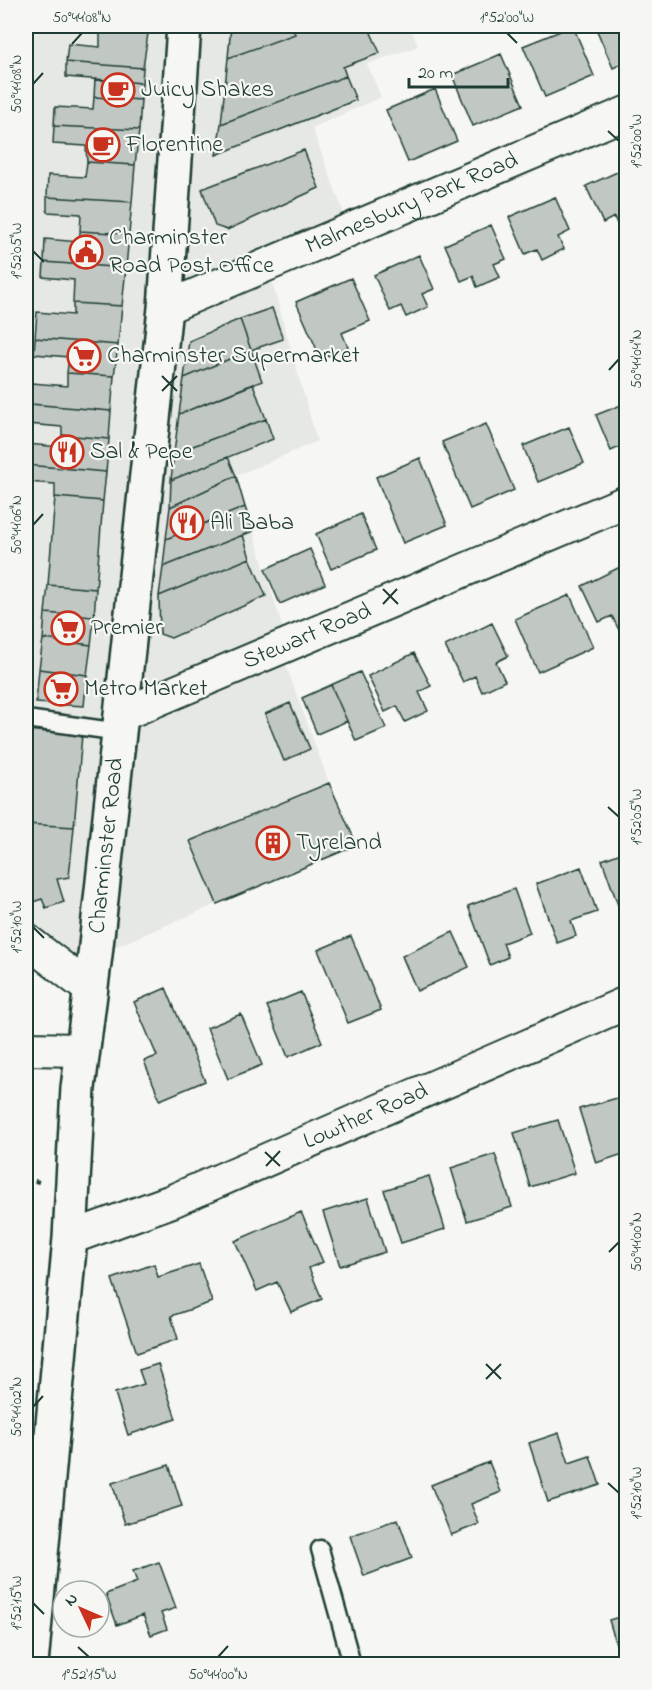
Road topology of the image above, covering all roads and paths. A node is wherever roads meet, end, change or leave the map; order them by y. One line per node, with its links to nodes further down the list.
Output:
1 (184, 26): 3 (main road, Charminster Road)
2 (627, 113): 3 (street, Malmesbury Park Road)
3 (165, 308): 6 (main road, Charminster Road)
4 (627, 502): 6 (street, Stewart Road)
5 (26, 719): 6 (lane)
6 (120, 724): 8 (main road, Charminster Road)
7 (26, 940): 8 (street)
8 (91, 990): 11 (main road, Charminster Road)
9 (627, 1003): 12 (street, Lowther Road)
10 (26, 1049): 11 (street)
11 (82, 1050): 12 (main road, Charminster Road)
12 (70, 1238): 14 (main road, Charminster Road)
13 (320, 1549): 15 (lane)
14 (31, 1665)
15 (352, 1665)

